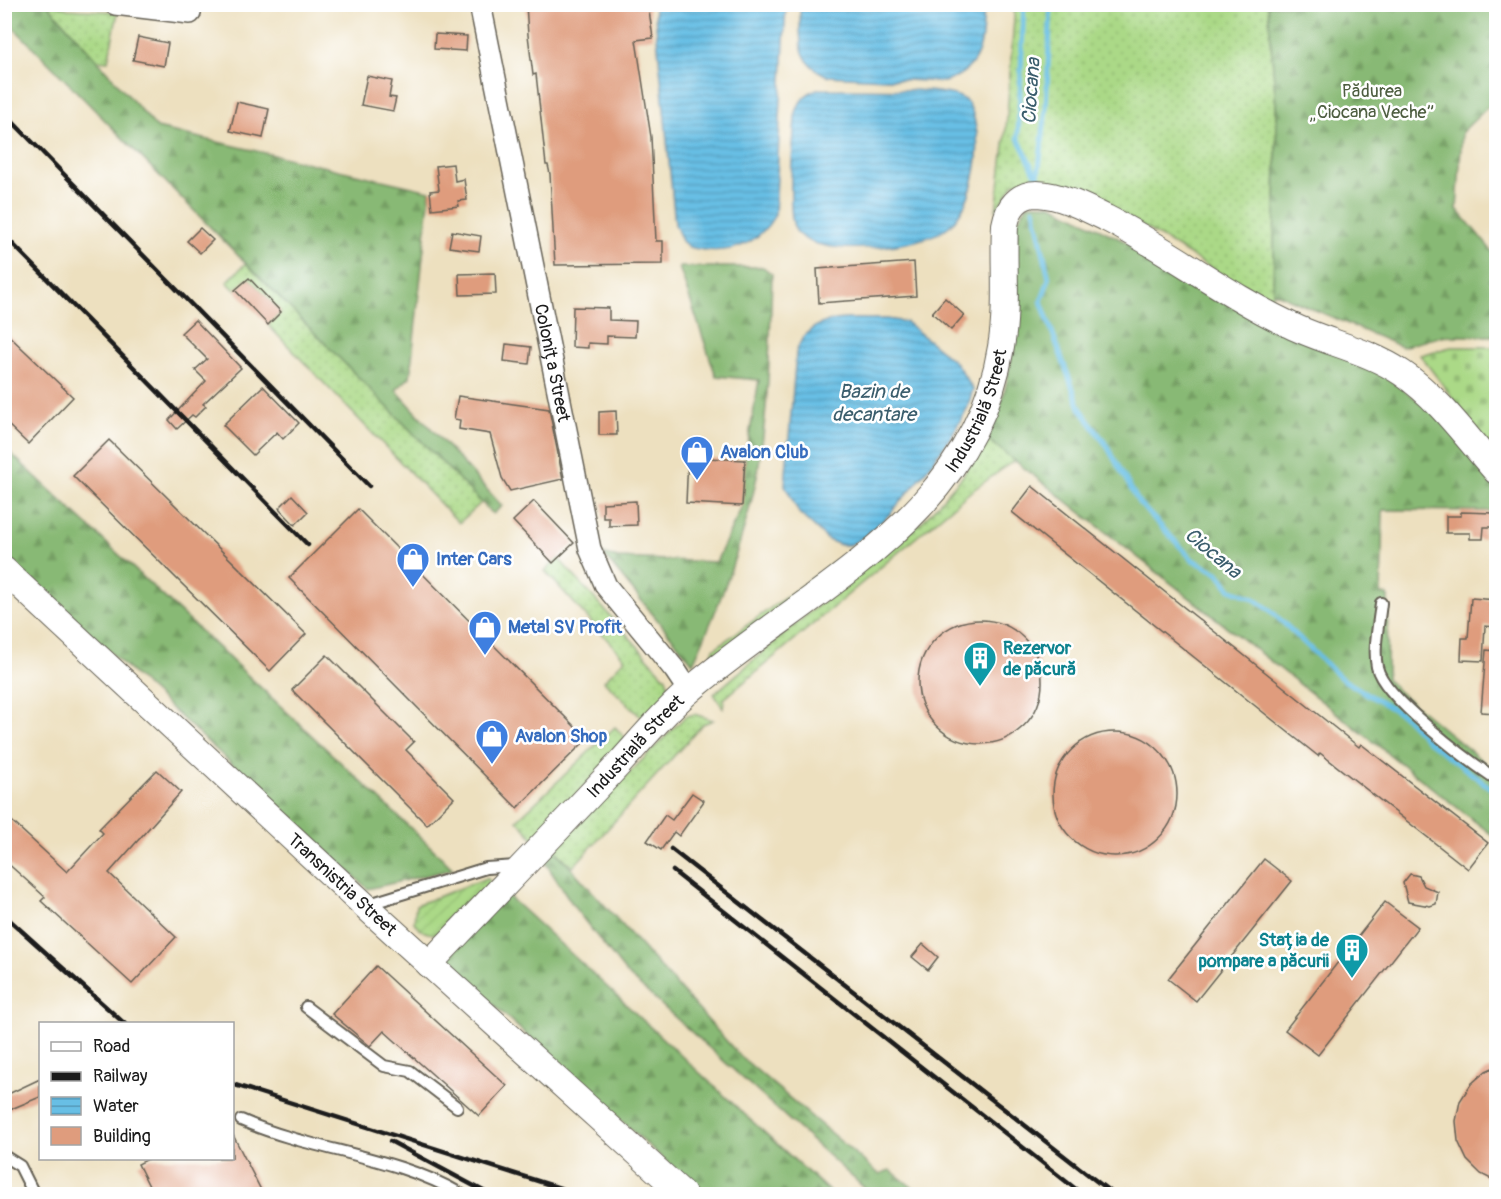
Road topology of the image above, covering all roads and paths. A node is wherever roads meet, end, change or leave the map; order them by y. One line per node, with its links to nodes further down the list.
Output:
1 (116, 4): 3 (street)
2 (480, 4): 7 (street, Colonița Street)
3 (190, 13)
4 (1497, 471): 7 (street, Industrială Street)
5 (4, 570): 10 (street, Transnistria Street)
6 (1381, 603): 8 (lane)
7 (688, 691): 9 (street, Industrială Street)
8 (1497, 779)
9 (522, 866): 10 (lane); 11 (street, Industrială Street)
10 (365, 905): 11 (street, Transnistria Street)
11 (429, 964): 18 (street, Transnistria Street)
12 (306, 1007): 13 (lane)
13 (457, 1107)
14 (241, 1119): 17 (lane)
15 (4, 1156): 16 (lane)
16 (34, 1194)
17 (461, 1194)
18 (683, 1194)

